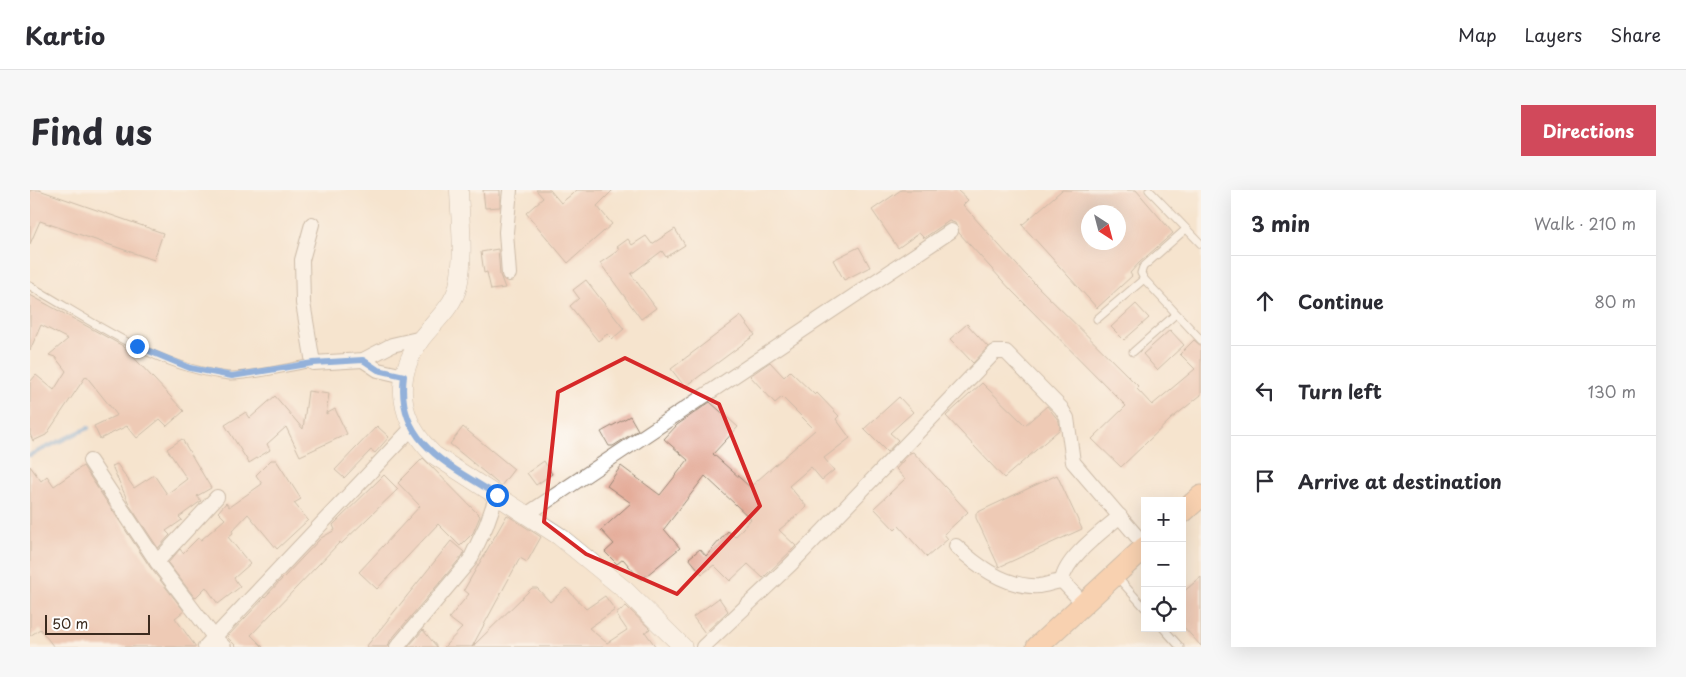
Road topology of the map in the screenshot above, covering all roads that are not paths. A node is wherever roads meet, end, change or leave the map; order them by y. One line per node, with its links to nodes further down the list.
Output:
1 (459, 190): 13 (street)
2 (510, 190): 8 (street)
3 (1148, 190): 5 (lane)
4 (312, 224): 17 (street)
5 (1186, 229): 7 (lane); 9 (lane)
6 (951, 231): 25 (street)
7 (1201, 244)
8 (509, 274)
9 (1144, 279): 11 (lane); 12 (lane)
10 (30, 286): 17 (lane)
11 (1176, 314): 14 (lane); 15 (lane)
12 (1097, 319)
13 (422, 338): 16 (street); 18 (street)
14 (1201, 340)
15 (1133, 352)
16 (363, 360): 17 (street); 18 (street)
17 (313, 363)
18 (403, 381): 19 (street)
19 (412, 428): 21 (street); 37 (street)
20 (90, 461): 30 (street)
21 (497, 495): 25 (street); 38 (street)
22 (1201, 496): 24 (main road)
23 (217, 497): 30 (street)
24 (1186, 509)
25 (526, 515): 39 (street)
26 (1120, 516): 27 (street); 32 (street); 40 (street)
27 (1141, 542)
28 (956, 546): 32 (street)
29 (1141, 551): 31 (main road)
30 (157, 562): 37 (street)
31 (1115, 575): 33 (main road); 34 (lane)
32 (1062, 581): 33 (street)
33 (1084, 604): 36 (main road)
34 (1141, 604)
35 (1167, 632): 41 (lane)
36 (1048, 643)
37 (215, 644)
38 (398, 647)
39 (683, 647)
40 (703, 647)
41 (1180, 647)

